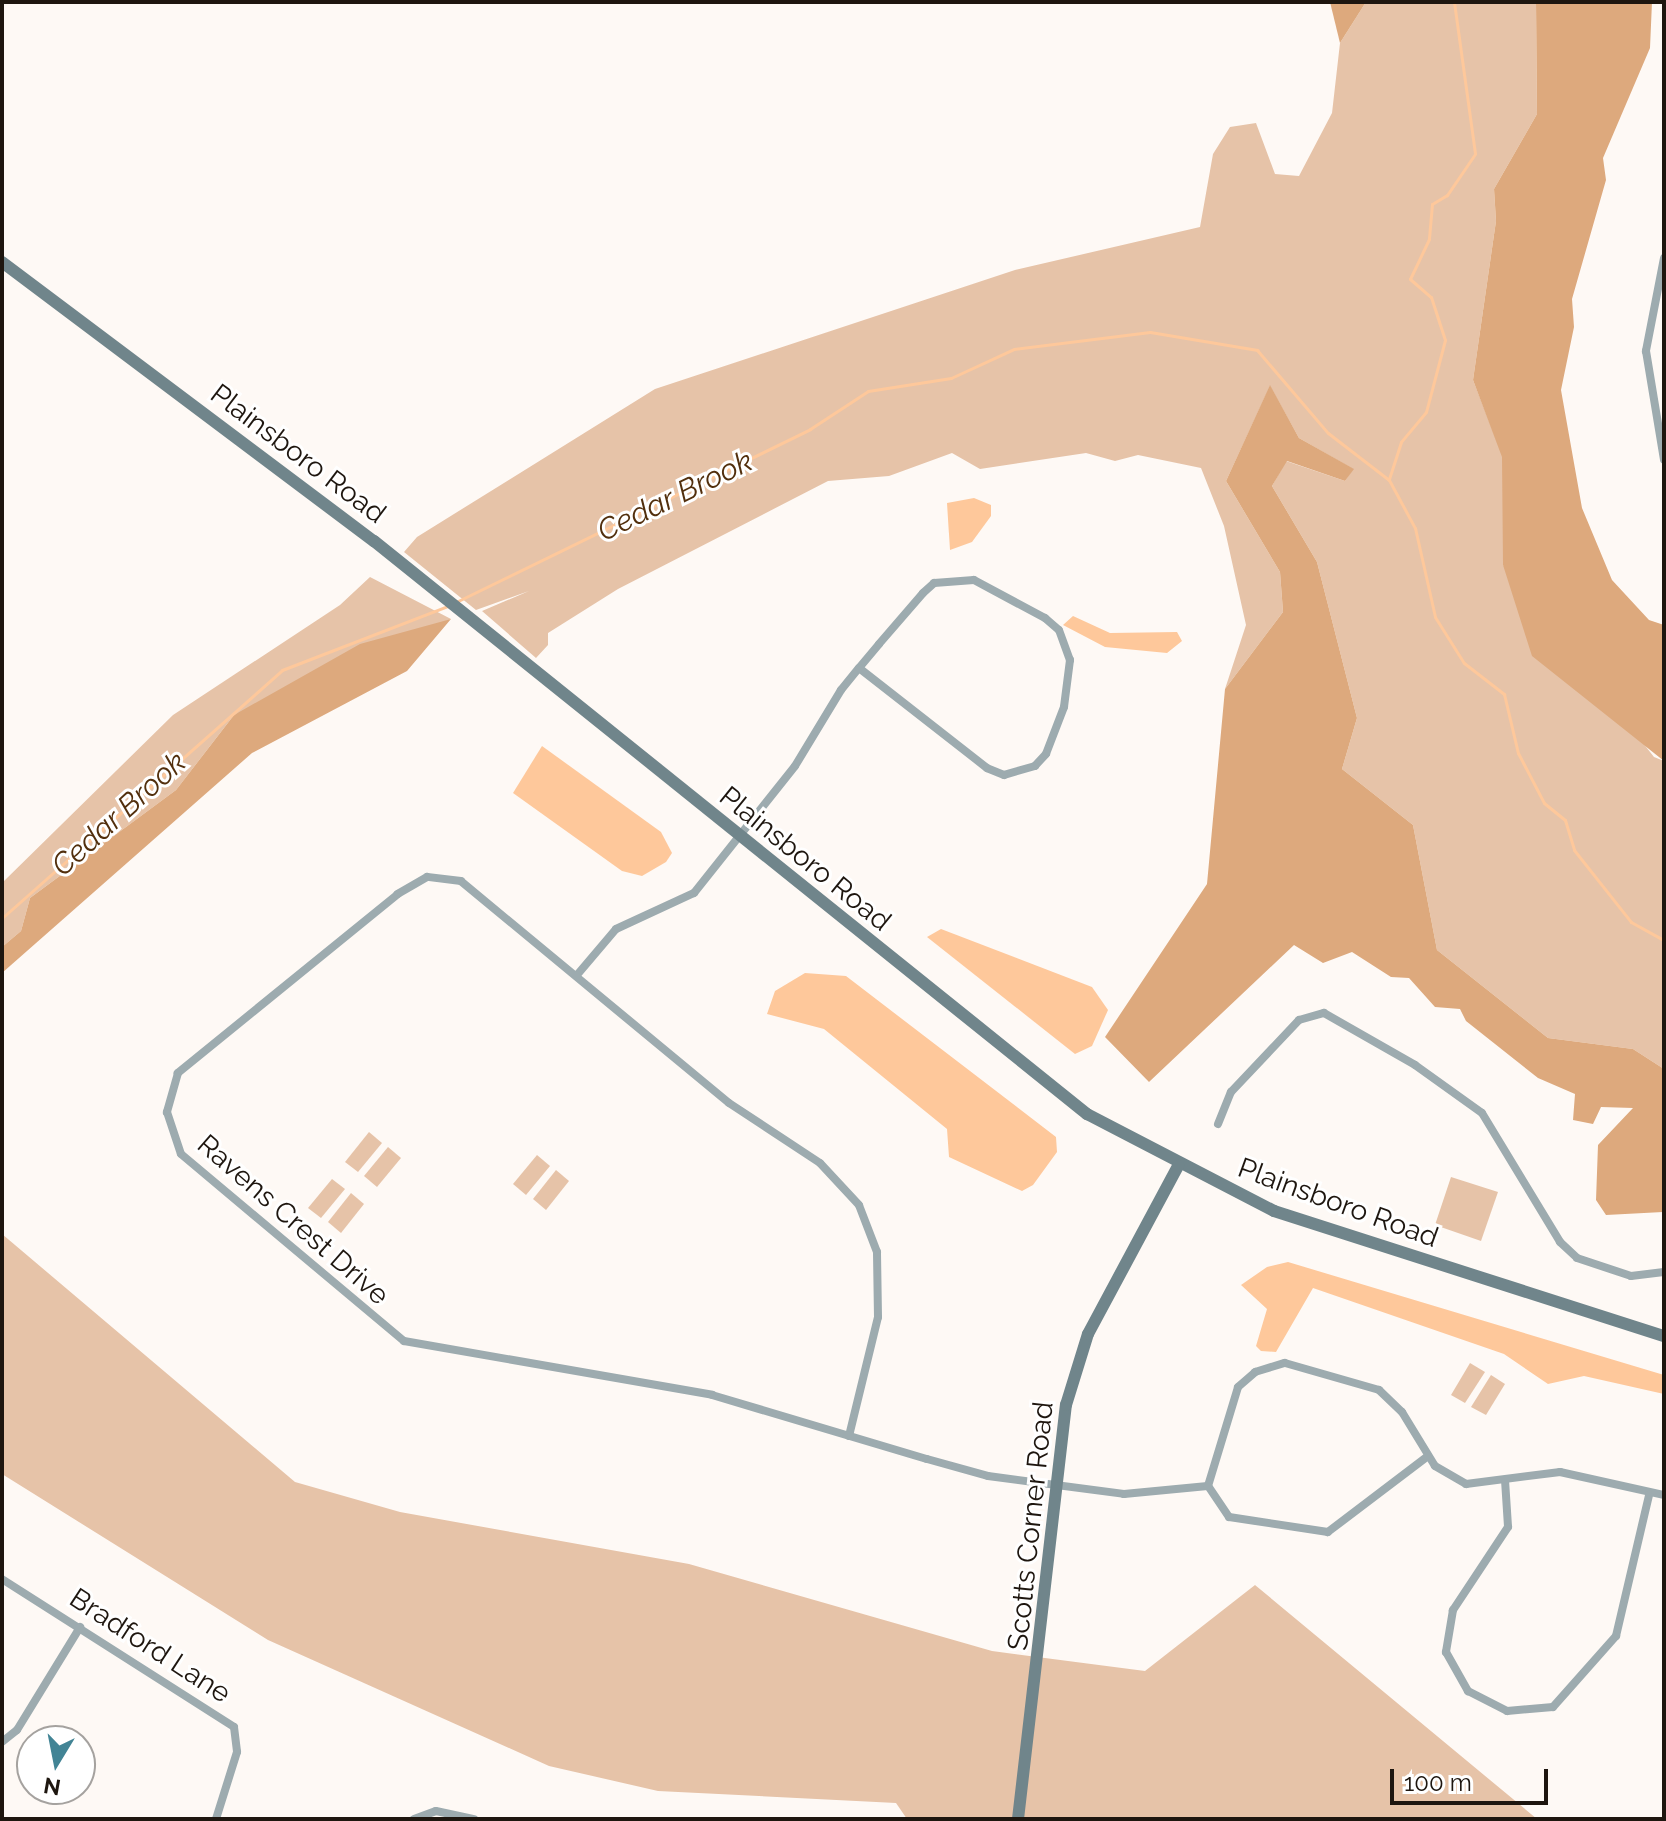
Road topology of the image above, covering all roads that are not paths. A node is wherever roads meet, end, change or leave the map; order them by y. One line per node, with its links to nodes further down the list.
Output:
1 (1664, 258): 3 (street)
2 (2, 262): 5 (street, Plainsboro Road)
3 (1664, 460)
4 (859, 668): 4 (street); 5 (street)
5 (740, 837): 6 (street); 8 (street, Plainsboro Road)
6 (577, 975): 11 (street, Ravens Crest Drive); 11 (street, Ravens Crest Drive)
7 (1218, 1124): 9 (street)
8 (1178, 1166): 10 (street, Plainsboro Road); 15 (street, Scotts Corner Road)
9 (1664, 1272)
10 (1664, 1336)
11 (849, 1436): 15 (street, Ravens Crest Drive)
12 (1428, 1456): 13 (street); 14 (street); 14 (street)
13 (1505, 1480): 16 (street); 16 (street)
14 (1208, 1486): 15 (street, Ravens Crest Drive)
15 (1053, 1487): 24 (street, Scotts Corner Road)
16 (1649, 1495): 17 (street)
17 (1664, 1495)
18 (2, 1579): 19 (street, Bradford Lane)
19 (80, 1627): 20 (street); 21 (street, Bradford Lane)
20 (2, 1742)
21 (216, 1819)
22 (414, 1819): 23 (street)
23 (474, 1819)
24 (1018, 1819)

